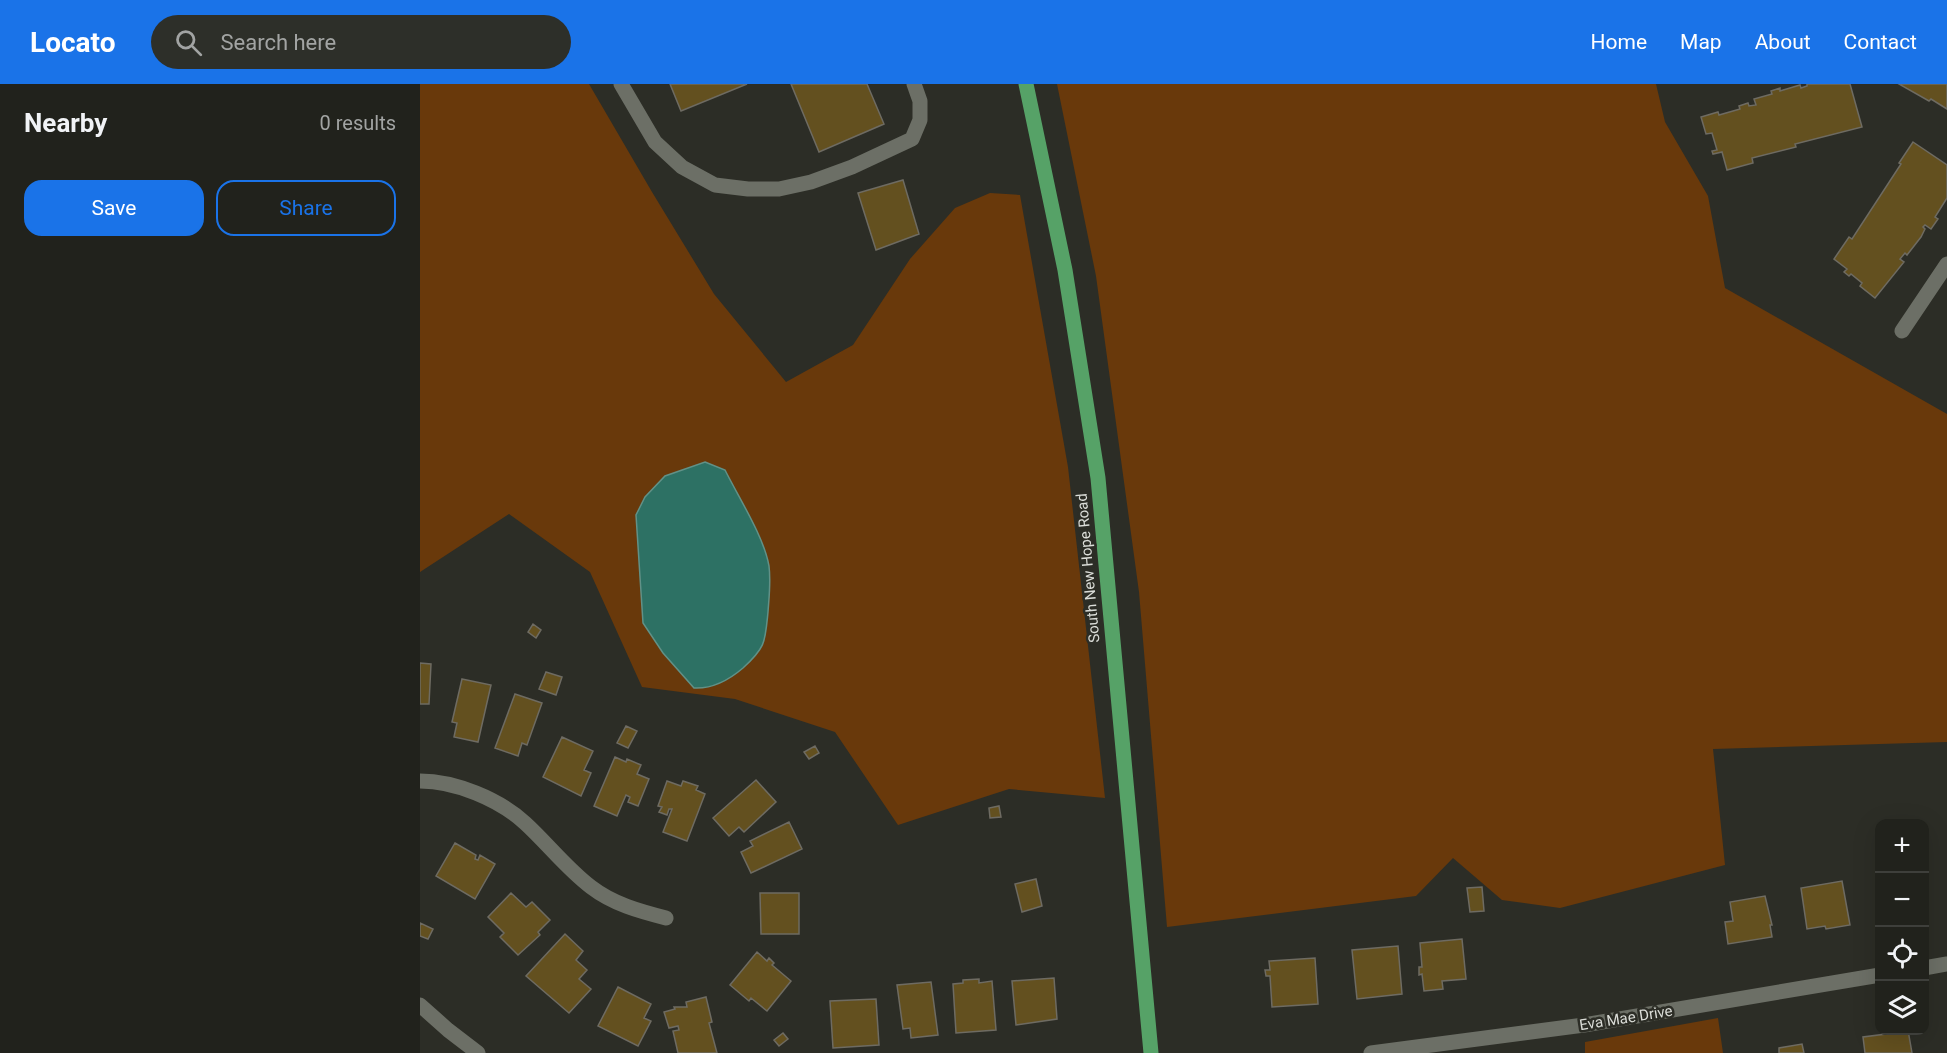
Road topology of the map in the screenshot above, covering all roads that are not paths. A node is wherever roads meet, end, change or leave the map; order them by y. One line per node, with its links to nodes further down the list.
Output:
1 (621, 84): 2 (street)
2 (914, 84)
3 (1026, 84): 14 (main road, South New Hope Road)
4 (1947, 264): 5 (street)
5 (1902, 331)
6 (420, 781): 7 (street)
7 (666, 918)
8 (1947, 964): 9 (street)
9 (1929, 967)
10 (1875, 976): 12 (street, Eva Mae Drive)
11 (420, 1005): 13 (street)
12 (1436, 1049): 15 (street, Eva Mae Drive)
13 (478, 1053)
14 (1151, 1053)
15 (1371, 1053)

